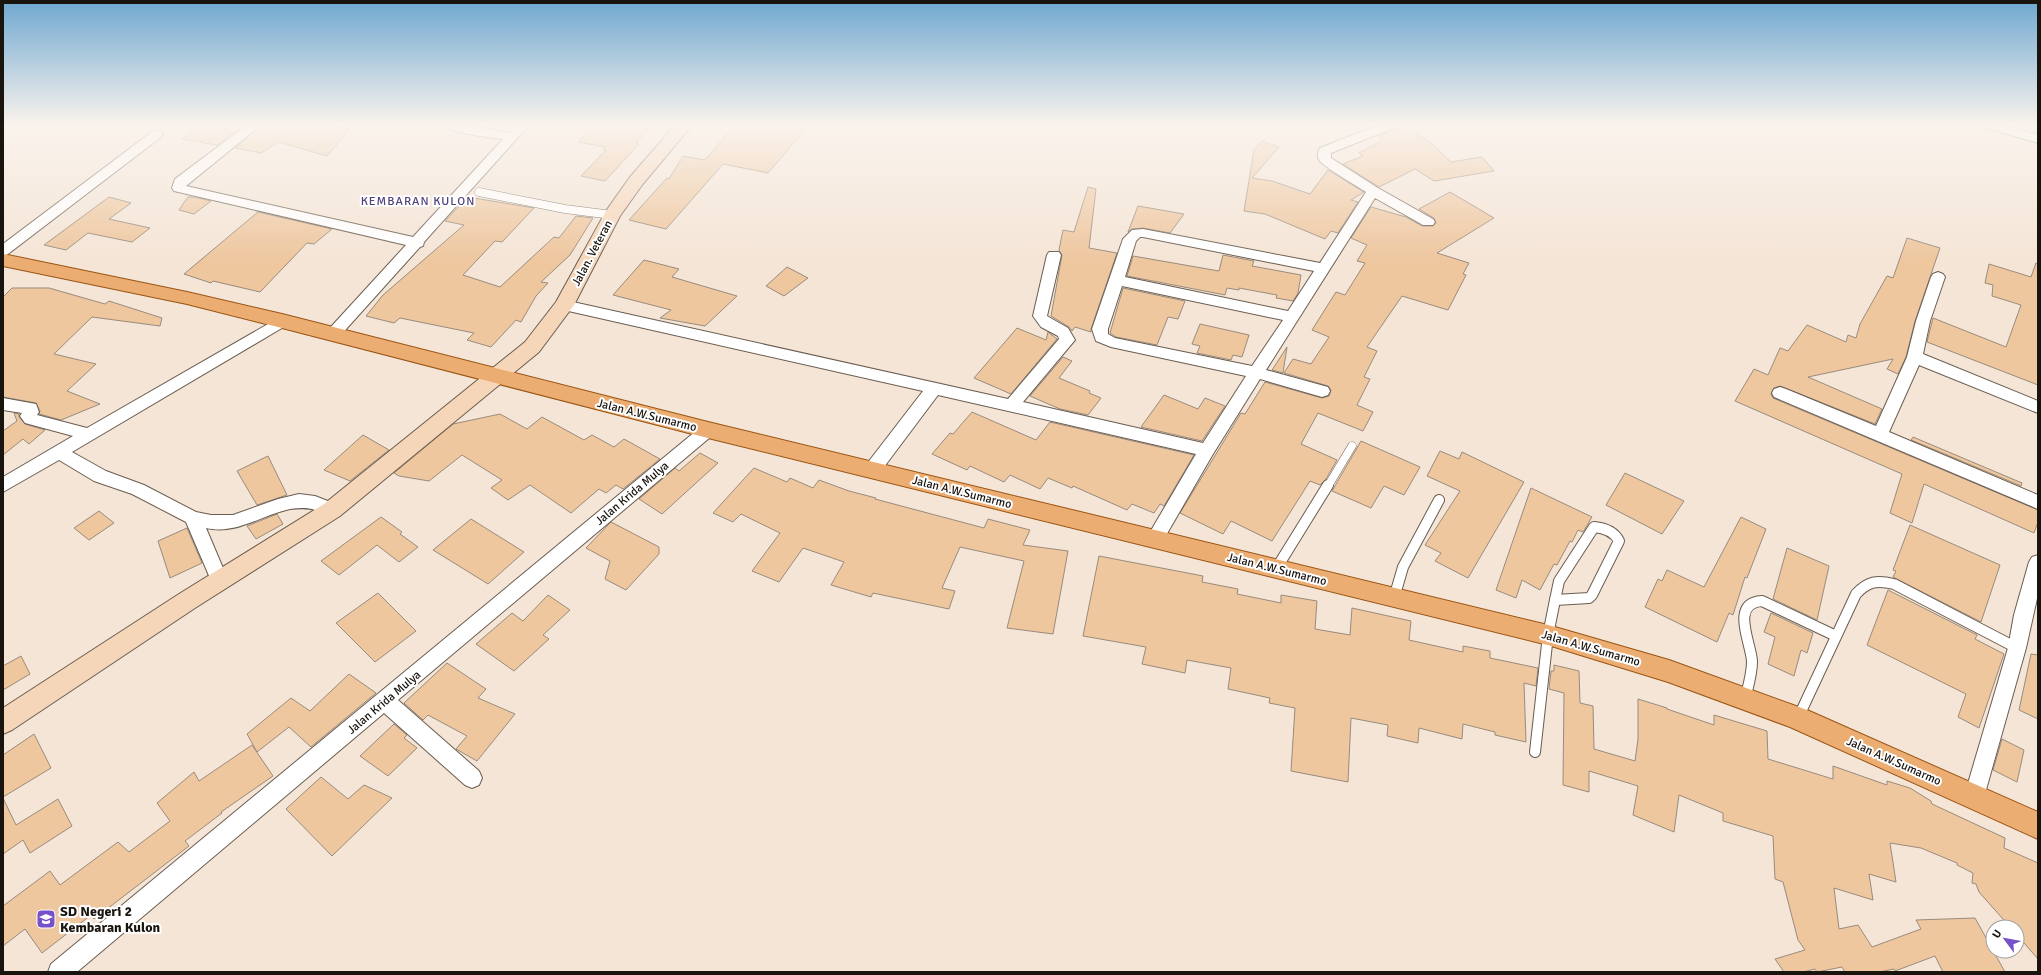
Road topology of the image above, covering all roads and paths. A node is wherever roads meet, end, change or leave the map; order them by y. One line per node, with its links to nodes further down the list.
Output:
1 (110, 170): 11 (street)
2 (196, 170): 10 (street)
3 (483, 170): 10 (street)
4 (646, 170): 8 (street, Jalan. Veteran)
5 (1340, 170): 6 (street)
6 (1373, 190): 9 (street); 14 (street)
7 (479, 192): 8 (lane)
8 (612, 215): 17 (street, Jalan. Veteran)
9 (1428, 222)
10 (418, 243): 20 (street)
11 (3, 250)
12 (1054, 255): 28 (street)
13 (3, 260): 19 (main road, Jalan A.W.Sumarmo)
14 (1322, 268): 16 (street); 18 (street)
15 (1938, 277): 21 (street)
16 (1117, 280): 18 (street); 22 (street)
17 (564, 305): 23 (street, Jalan. Veteran); 24 (street)
18 (1292, 317): 22 (street)
19 (282, 321): 20 (main road, Jalan A.W.Sumarmo); 31 (street)
20 (334, 333): 23 (main road, Jalan A.W.Sumarmo)
21 (1915, 357): 29 (street); 32 (street)
22 (1257, 373): 25 (street); 34 (street)
23 (494, 376): 30 (main road, Jalan A.W.Sumarmo); 40 (street, Jalan. Veteran)
24 (934, 389): 28 (street); 36 (street)
25 (1322, 391)
26 (1780, 393): 32 (street)
27 (3, 404): 31 (street)
28 (1011, 406): 34 (street)
29 (2038, 407)
30 (708, 430): 36 (main road, Jalan A.W.Sumarmo); 52 (street, Jalan Krida Mulya)
31 (90, 435): 35 (street)
32 (1880, 435): 39 (street)
33 (1352, 446): 44 (lane)
34 (1208, 450): 42 (street)
35 (59, 452): 37 (street); 41 (street)
36 (872, 470): 42 (main road, Jalan A.W.Sumarmo)
37 (3, 485)
38 (1439, 500): 46 (lane)
39 (2038, 502)
40 (332, 510): 41 (street); 45 (street, Jalan. Veteran)
41 (193, 519): 45 (street)
42 (1155, 539): 44 (main road, Jalan A.W.Sumarmo)
43 (2038, 562): 50 (street)
44 (1276, 569): 46 (main road, Jalan A.W.Sumarmo)
45 (219, 580): 54 (street, Jalan. Veteran)
46 (1394, 598): 48 (main road, Jalan A.W.Sumarmo)
47 (1555, 600): 47 (lane); 48 (lane)
48 (1548, 635): 51 (main road, Jalan A.W.Sumarmo); 55 (lane)
49 (1836, 636): 50 (lane); 51 (lane); 53 (lane)
50 (2017, 648): 57 (street)
51 (1745, 699): 53 (main road, Jalan A.W.Sumarmo)
52 (385, 701): 56 (street); 59 (street, Jalan Krida Mulya)
53 (1798, 718): 57 (main road, Jalan A.W.Sumarmo)
54 (3, 722)
55 (1535, 752)
56 (472, 778)
57 (1974, 797): 58 (main road, Jalan A.W.Sumarmo)
58 (2038, 826)
59 (59, 972)

